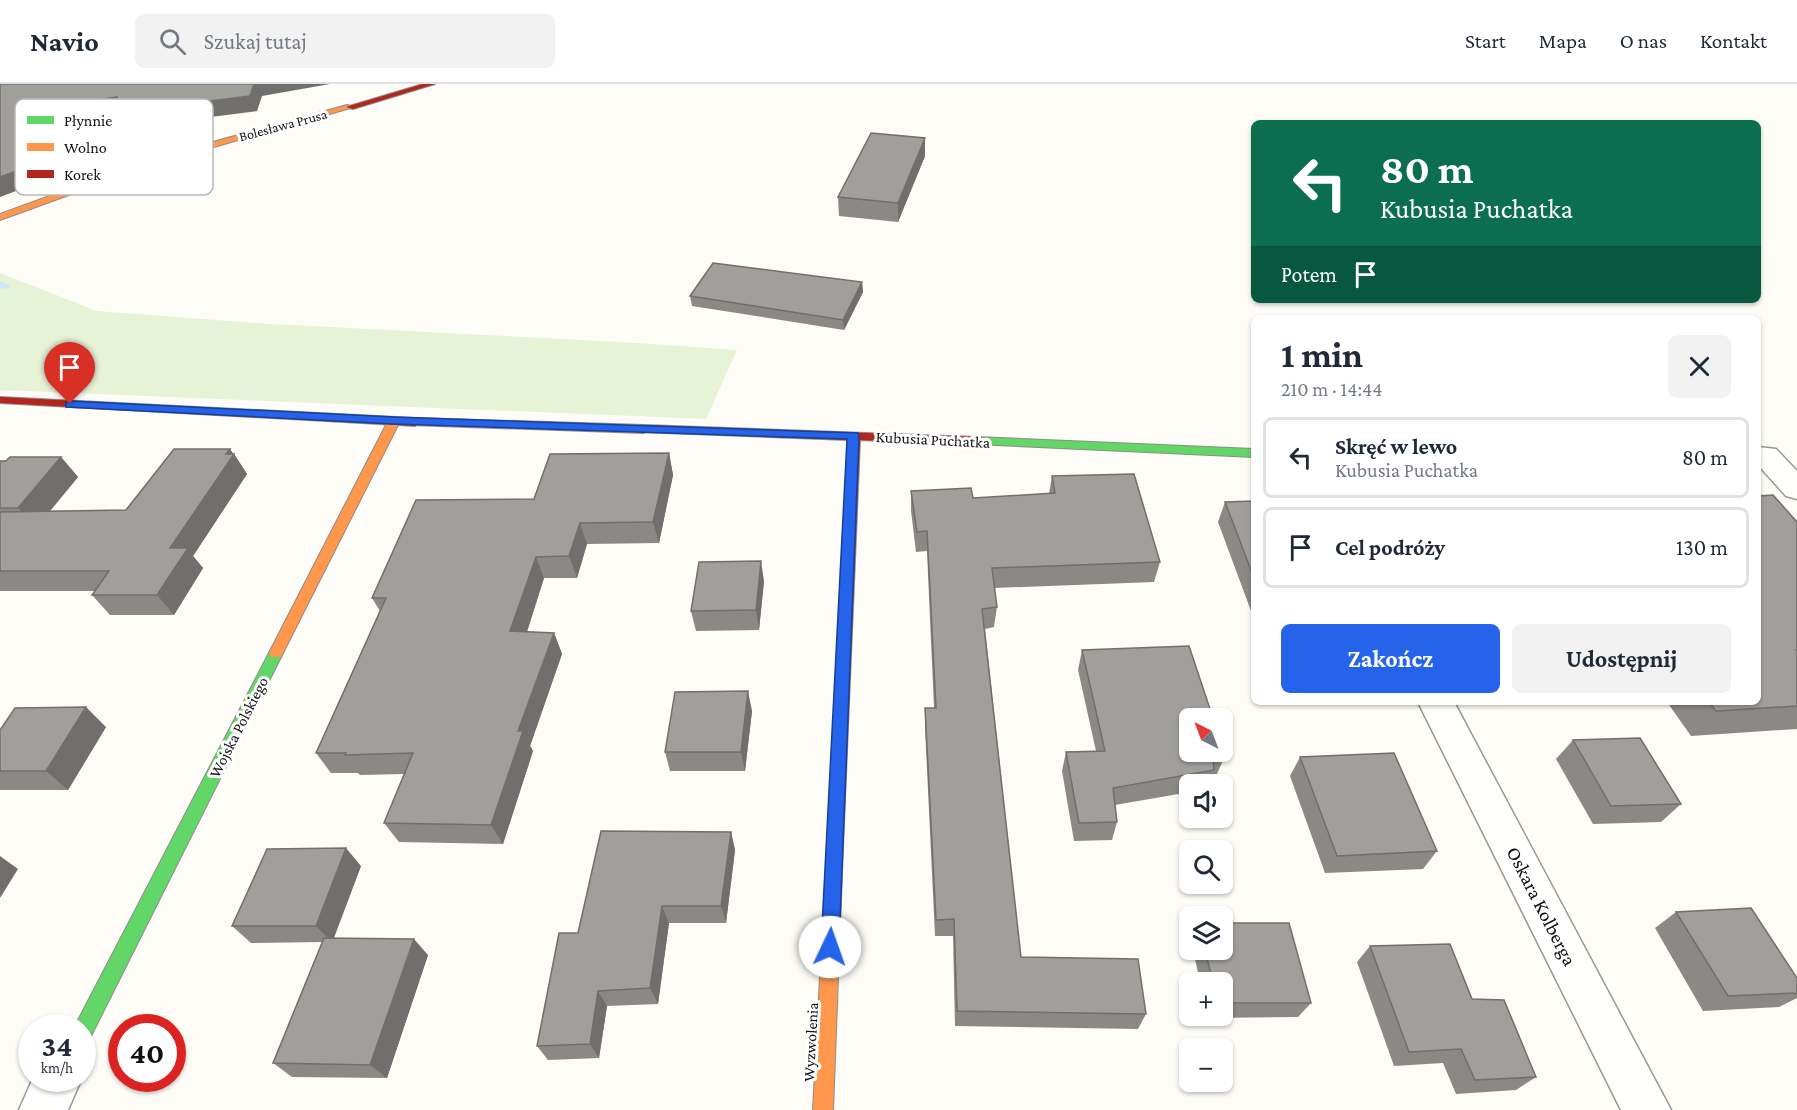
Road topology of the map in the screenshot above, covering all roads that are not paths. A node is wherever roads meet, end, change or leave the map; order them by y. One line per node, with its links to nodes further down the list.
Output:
1 (431, 84): 2 (street, Bolesława Prusa)
2 (213, 145)
3 (60, 195): 4 (street, Bolesława Prusa)
4 (0, 217)
5 (0, 400): 6 (street, Kubusia Puchatka)
6 (394, 421): 7 (street, Kubusia Puchatka); 12 (street, Wojska Polskiego)
7 (854, 436): 8 (street, Kubusia Puchatka); 15 (street, Wyzwolenia)
8 (1251, 453)
9 (1762, 456): 10 (street)
10 (1797, 489)
11 (1438, 705): 16 (street, Oskara Kolberga)
12 (92, 1014)
13 (52, 1092): 14 (street)
14 (43, 1110)
15 (823, 1110)
16 (1647, 1110)

